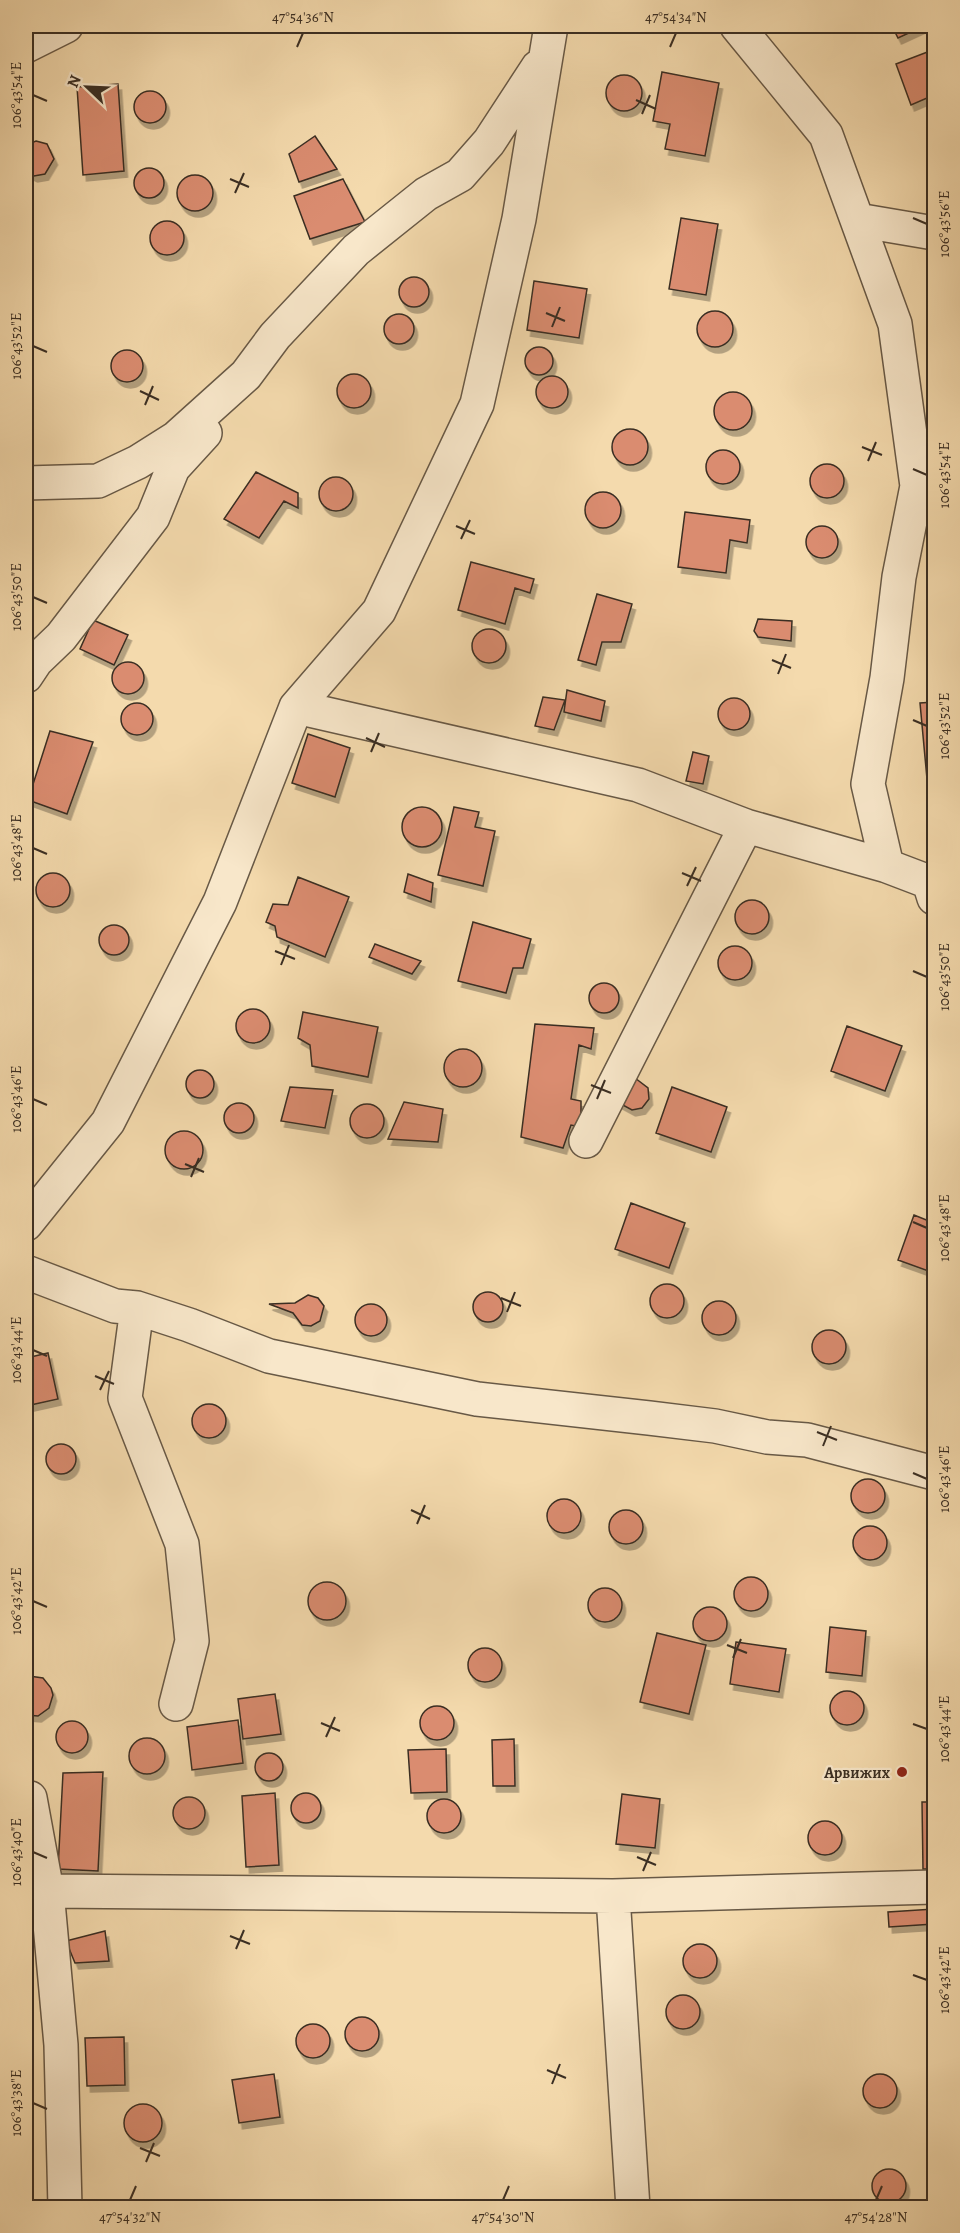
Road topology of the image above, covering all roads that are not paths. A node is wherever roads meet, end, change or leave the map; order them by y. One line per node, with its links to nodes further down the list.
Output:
1 (66, 26): 4 (street)
2 (737, 26): 5 (street)
3 (548, 40): 7 (street); 10 (street)
4 (26, 46)
5 (857, 220): 6 (street); 12 (street)
6 (934, 233)
7 (246, 375): 8 (street); 9 (street)
8 (26, 483)
9 (26, 676)
10 (296, 707): 11 (street); 15 (street)
11 (746, 826): 12 (street); 14 (street)
12 (886, 866): 13 (street)
13 (933, 887)
14 (586, 1141)
15 (26, 1224)
16 (26, 1272): 17 (street)
17 (137, 1308): 18 (street); 19 (street)
18 (934, 1473)
19 (176, 1704)
20 (26, 1798): 22 (street)
21 (934, 1887): 23 (street)
22 (46, 1891): 23 (street); 24 (street)
23 (613, 1896): 25 (street)
24 (65, 2208)
25 (633, 2208)

